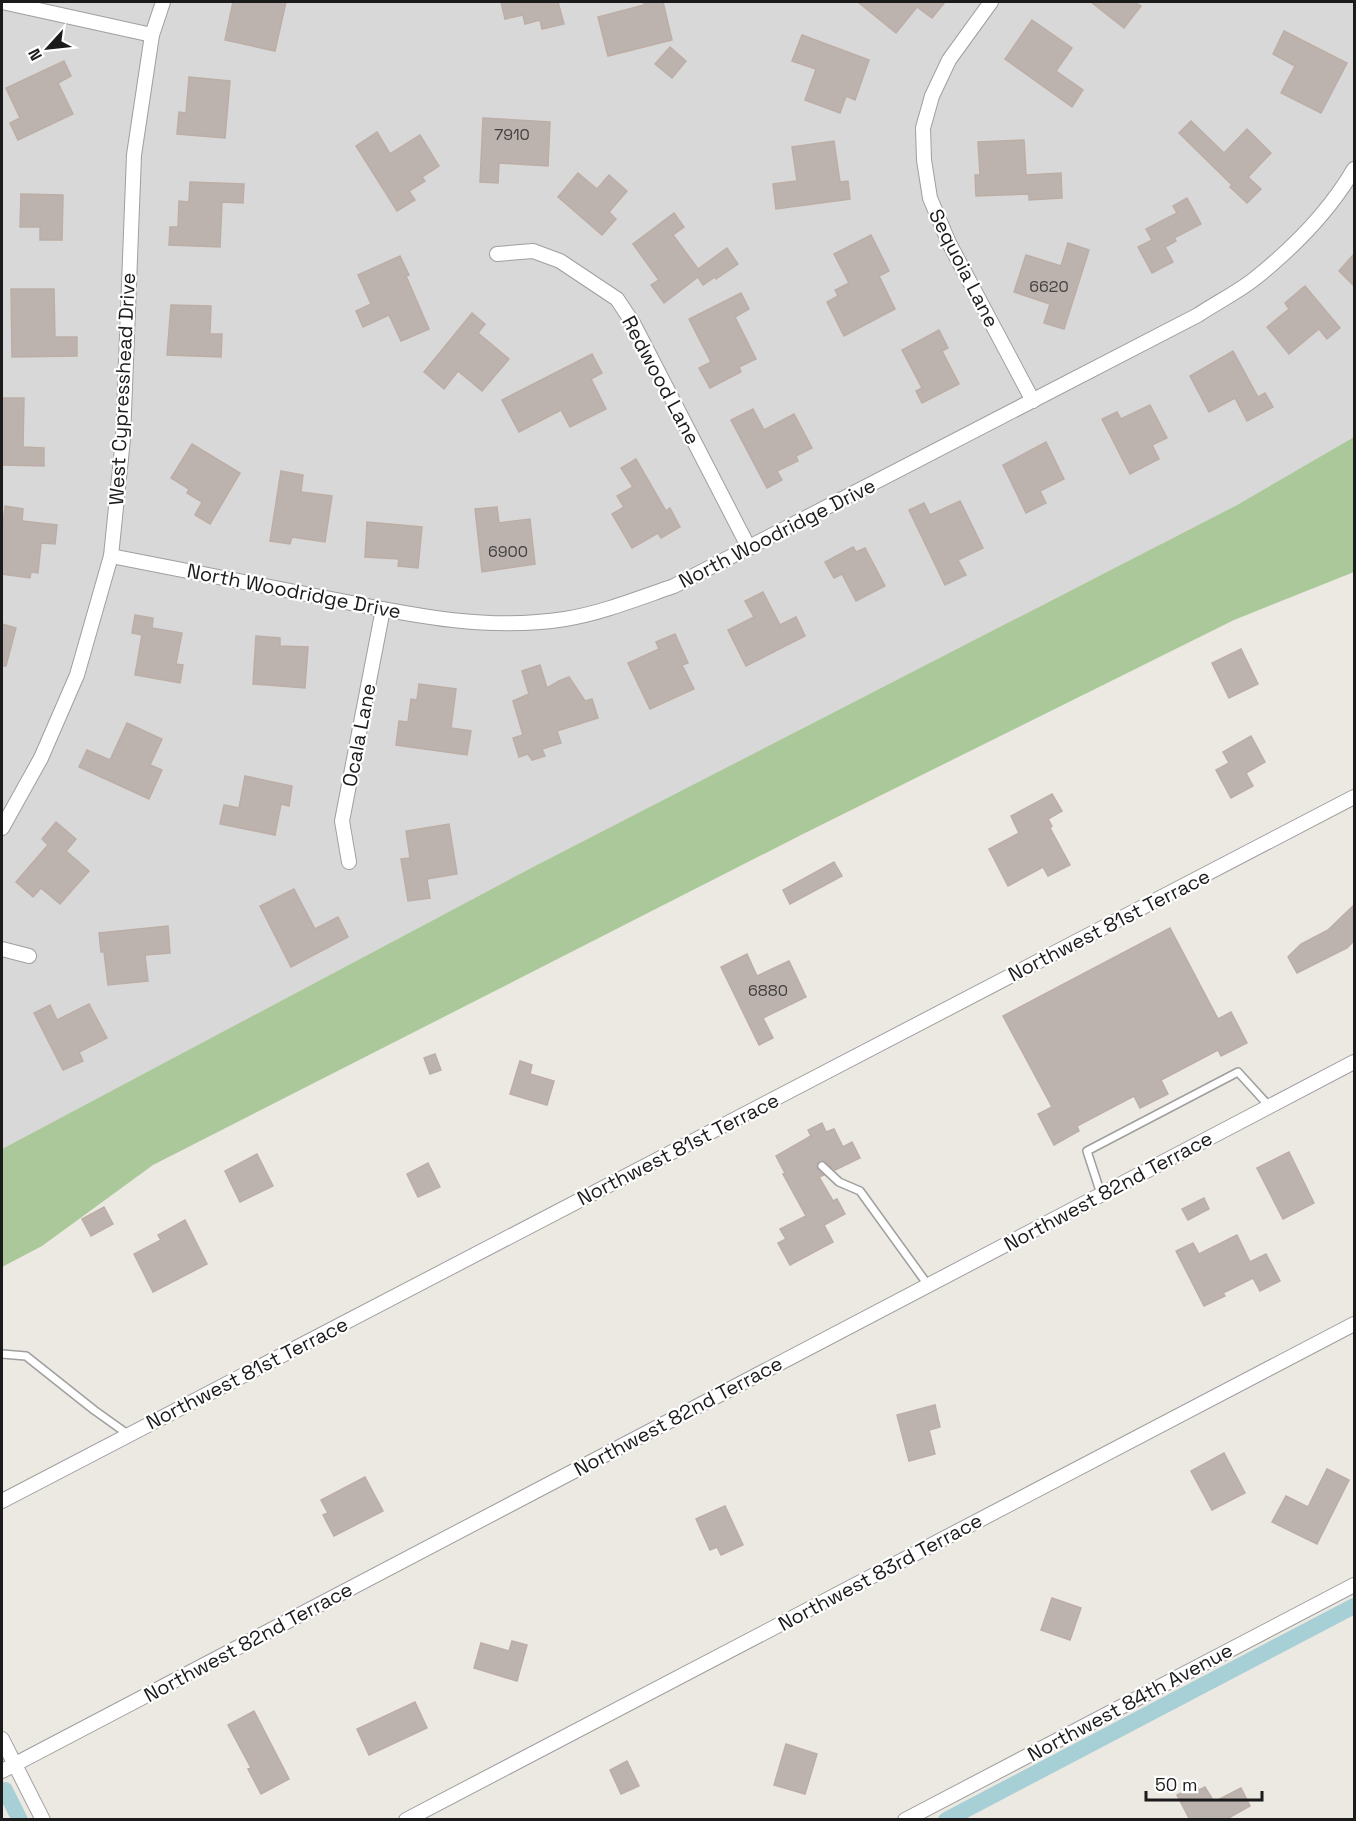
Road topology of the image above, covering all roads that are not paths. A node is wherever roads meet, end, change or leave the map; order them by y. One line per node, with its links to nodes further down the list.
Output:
1 (2, 2): 4 (street)
2 (163, 2): 4 (street, West Cypresshead Drive)
3 (991, 2): 7 (street, Sequoia Lane)
4 (152, 34): 9 (street, West Cypresshead Drive)
5 (1354, 169): 7 (street, North Woodridge Drive)
6 (497, 254): 8 (street, Redwood Lane)
7 (1033, 401): 8 (street, North Woodridge Drive)
8 (749, 548): 10 (street, North Woodridge Drive)
9 (111, 556): 10 (street, North Woodridge Drive); 12 (street, West Cypresshead Drive)
10 (383, 609): 13 (street, Ocala Lane)
11 (1354, 797): 23 (street, Northwest 81st Terrace)
12 (2, 828)
13 (349, 862)
14 (2, 949): 15 (street)
15 (29, 956)
16 (1354, 1062): 17 (street, Northwest 82nd Terrace)
17 (1269, 1106): 19 (street, Northwest 82nd Terrace); 19 (lane)
18 (822, 1166): 20 (lane)
19 (1101, 1194): 20 (street, Northwest 82nd Terrace)
20 (928, 1285): 27 (street, Northwest 82nd Terrace)
21 (1354, 1324): 30 (street, Northwest 83rd Terrace)
22 (2, 1354): 23 (lane)
23 (129, 1435): 24 (street, Northwest 81st Terrace)
24 (2, 1501)
25 (1354, 1585): 31 (street, Northwest 84th Avenue)
26 (2, 1739): 27 (street)
27 (14, 1764): 28 (street, Northwest 82nd Terrace); 29 (street)
28 (2, 1771)
29 (43, 1820)
30 (406, 1820)
31 (905, 1820)

